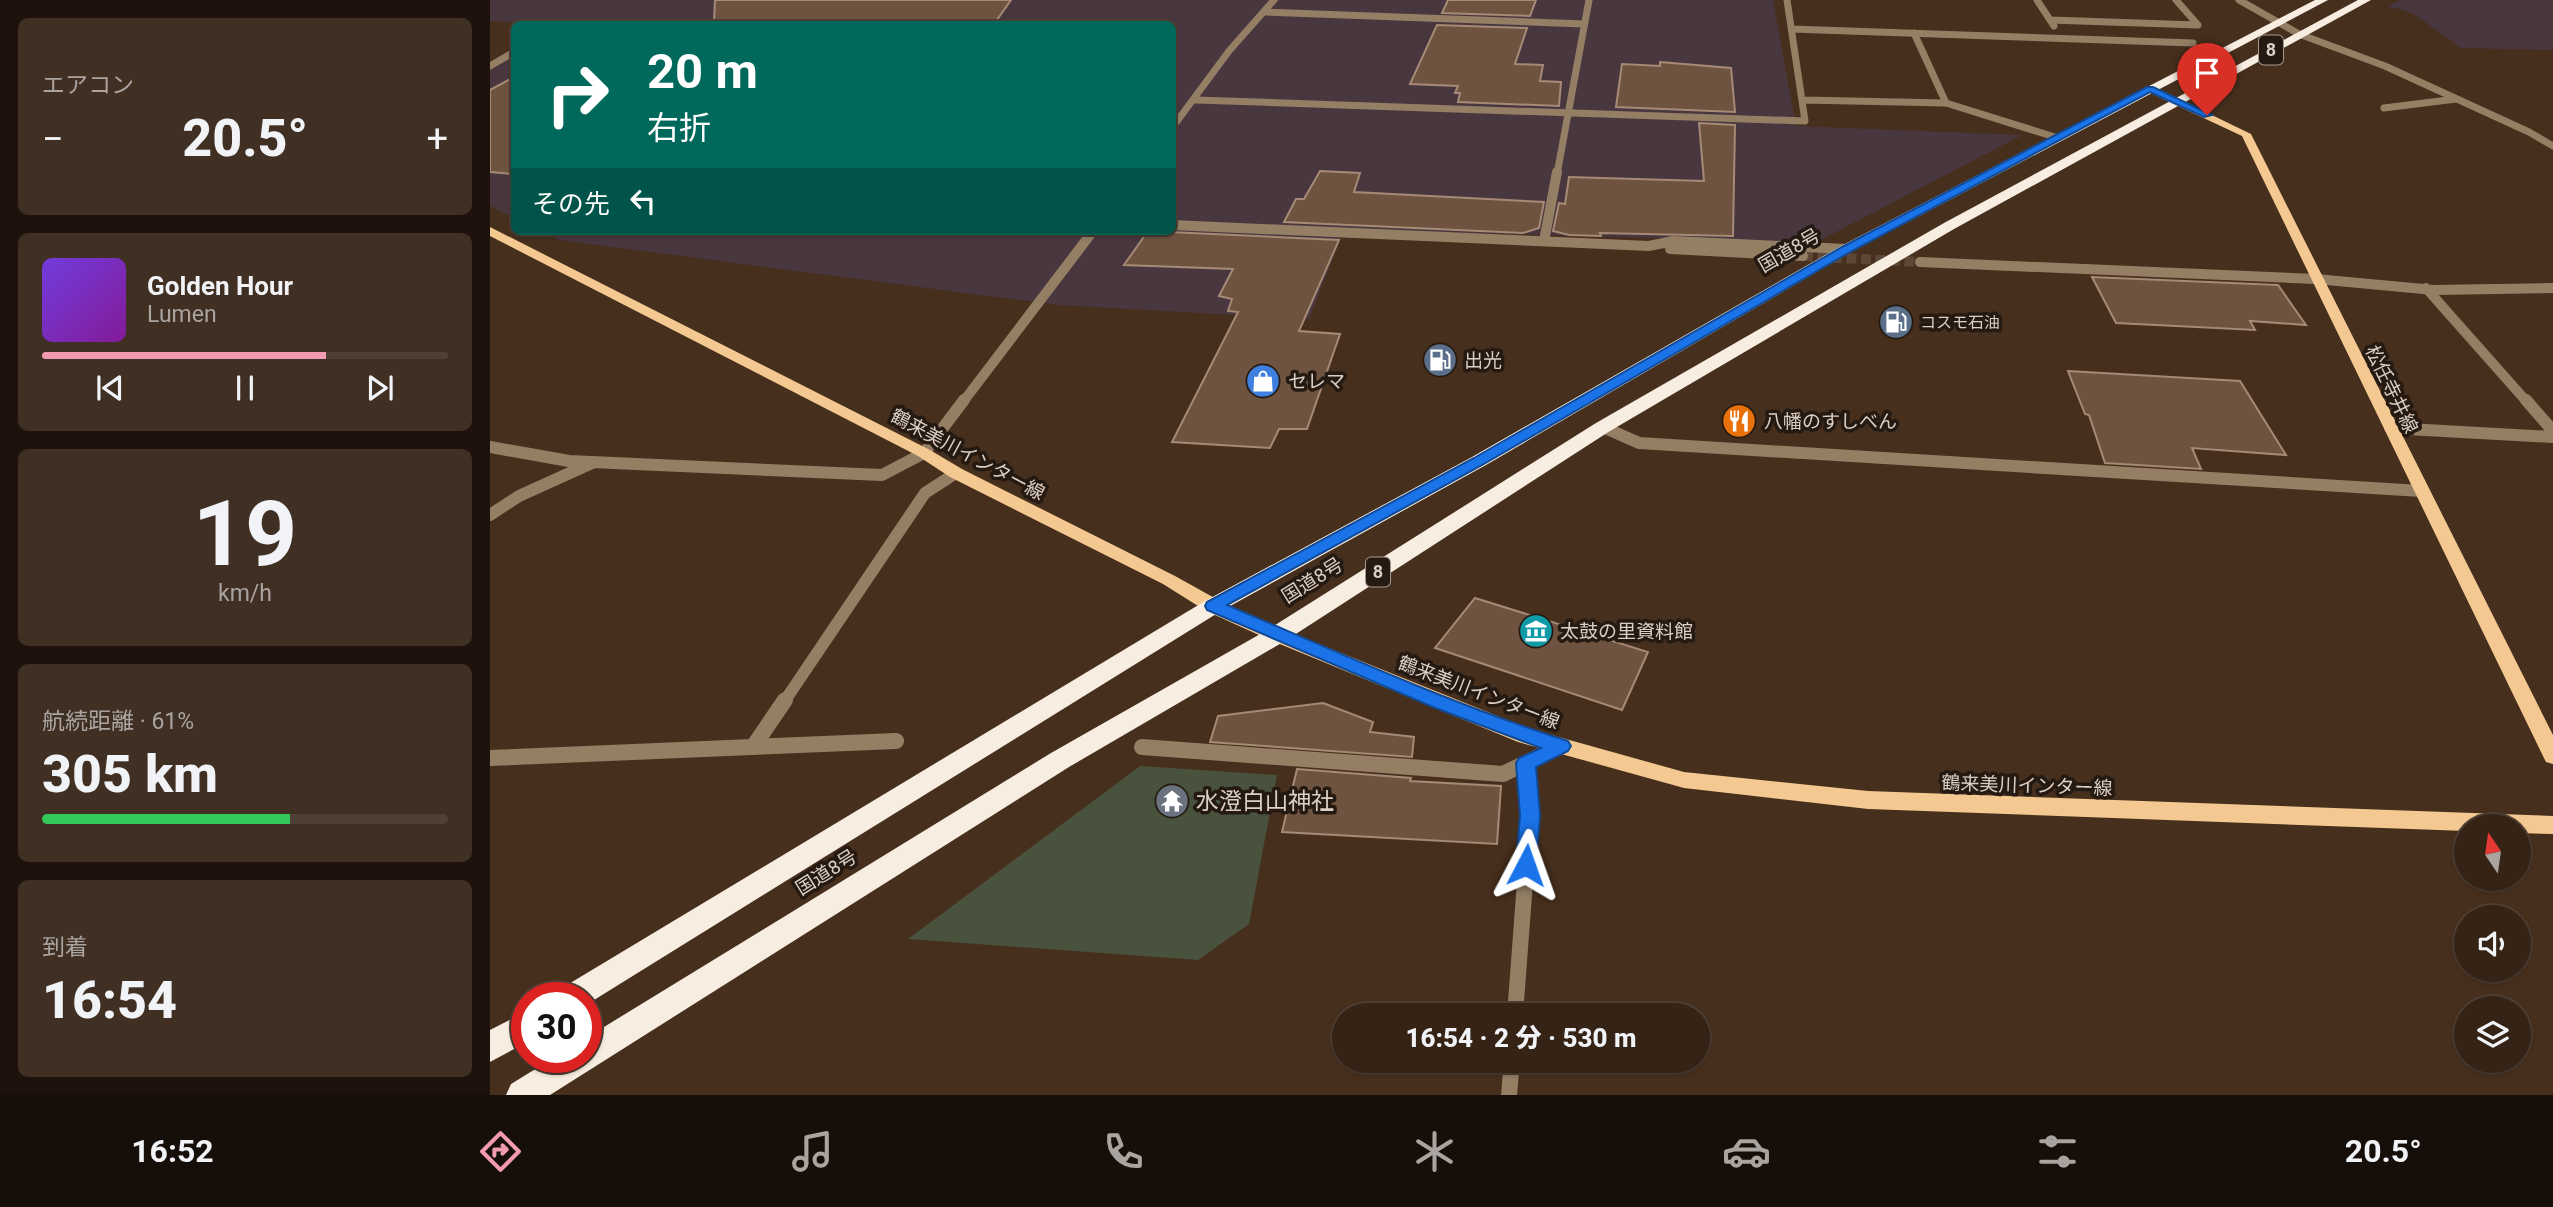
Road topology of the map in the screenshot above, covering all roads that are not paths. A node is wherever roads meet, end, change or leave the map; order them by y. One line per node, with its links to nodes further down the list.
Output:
1 (1274, 0): 9 (street)
2 (1589, 0): 12 (street)
3 (1787, 0): 13 (street)
4 (2037, 0): 10 (street)
5 (2176, 0): 10 (street)
6 (2239, 0): 11 (street)
7 (2323, 0): 11 (highway, 国道8号 / 8)
8 (2366, 0): 15 (highway, 国道8号 / 8)
9 (1266, 12): 12 (street); 22 (street)
10 (2050, 20): 16 (street)
11 (2280, 21): 15 (street); 20 (highway, 国道8号 / 8)
12 (1584, 23): 27 (street)
13 (1792, 29): 14 (street); 23 (street)
14 (1914, 33): 16 (street); 25 (street)
15 (2299, 34): 21 (street); 24 (highway, 国道8号 / 8)
16 (2060, 38): 17 (street)
17 (2193, 43)
18 (511, 54): 19 (street)
19 (490, 66)
20 (2150, 89): 24 (main road, 松任寺井線); 29 (highway, 国道8号 / 8)
21 (2458, 99): 26 (street); 30 (street)
22 (1196, 100): 27 (street); 28 (street)
23 (1803, 100): 25 (street); 27 (street)
24 (2178, 101): 39 (main road, 松任寺井線); 42 (highway, 国道8号 / 8)
25 (1946, 103): 29 (street)
26 (2384, 108)
27 (1568, 114): 34 (street)
28 (1176, 123)
29 (2058, 138): 36 (highway, 国道8号 / 8)
30 (2553, 146)
31 (1176, 225): 34 (street)
32 (490, 231): 47 (main road, 鶴来美川インター線)
33 (1090, 235): 47 (street)
34 (1544, 241): 35 (street)
35 (1649, 246): 36 (street); 37 (street)
36 (1846, 249): 52 (highway, 国道8号 / 8)
37 (1803, 256)
38 (1920, 261): 39 (street)
39 (2316, 279): 40 (street); 43 (main road, 松任寺井線)
40 (2426, 288): 41 (street); 44 (street)
41 (2553, 288)
42 (1603, 427): 50 (street); 53 (highway, 国道8号 / 8)
43 (2390, 428): 45 (street); 50 (main road, 松任寺井線)
44 (2553, 431)
45 (2553, 438)
46 (490, 447): 48 (street)
47 (924, 453): 48 (street); 49 (main road, 鶴来美川インター線)
48 (595, 462): 51 (street)
49 (956, 473): 52 (main road, 鶴来美川インター線); 56 (street)
50 (2421, 491): 58 (main road, 松任寺井線)
51 (490, 515)
52 (1213, 606): 53 (main road, 鶴来美川インター線); 62 (highway, 国道8号 / 8)
53 (1278, 635): 55 (main road, 鶴来美川インター線); 65 (highway, 国道8号 / 8)
54 (896, 741): 56 (street)
55 (1561, 746): 60 (street); 61 (main road, 鶴来美川インター線)
56 (753, 747): 59 (street)
57 (1142, 747): 60 (street)
58 (2553, 756)
59 (490, 758)
60 (1526, 763): 63 (street)
61 (2553, 825)
62 (598, 982)
63 (1516, 1003)
64 (511, 1035): 66 (highway)
65 (602, 1045)
66 (490, 1047)
67 (569, 1073): 69 (highway, 国道8号 / 8)
68 (1511, 1073): 71 (street)
69 (557, 1086): 70 (highway, 国道8号 / 8)
70 (522, 1095)
71 (1509, 1095)

